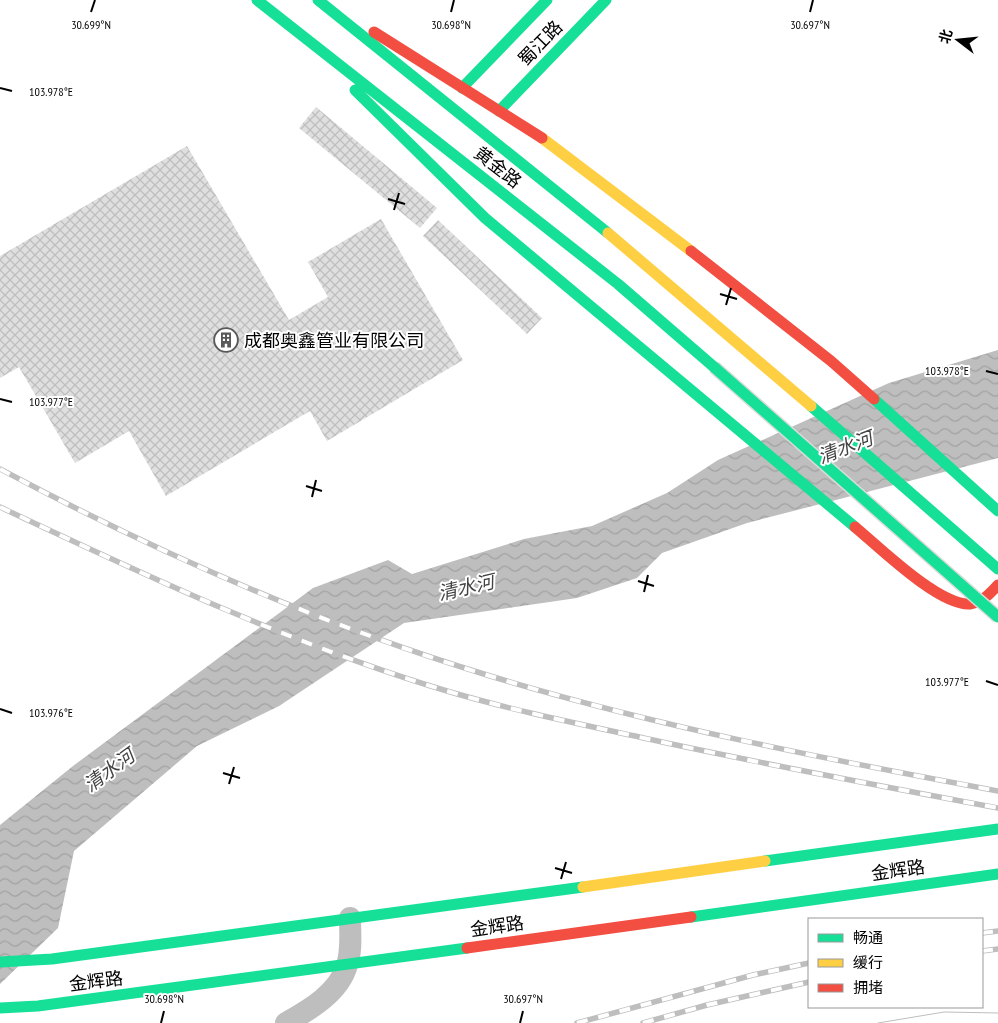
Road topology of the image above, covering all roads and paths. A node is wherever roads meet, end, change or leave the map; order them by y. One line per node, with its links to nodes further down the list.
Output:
1 (257, 0): 5 (main road, 黄金路)
2 (320, 0): 6 (main road); 9 (main road, 黄金路)
3 (547, 0): 6 (main road, 蜀江路)
4 (606, 0): 7 (main road, 蜀江路)
5 (296, 30): 10 (main road); 11 (main road, 黄金路, bridge)
6 (462, 88): 7 (main road)
7 (499, 111): 8 (main road)
8 (998, 511)
9 (998, 569)
10 (998, 585)
11 (998, 617)
12 (998, 829): 14 (main road, 金辉路)
13 (998, 874): 16 (main road, 金辉路)
14 (350, 918): 15 (main road, 金辉路); 16 (street)
15 (0, 962)
16 (348, 965): 17 (main road, 金辉路); 18 (street)
17 (0, 1008)
18 (286, 1023)

